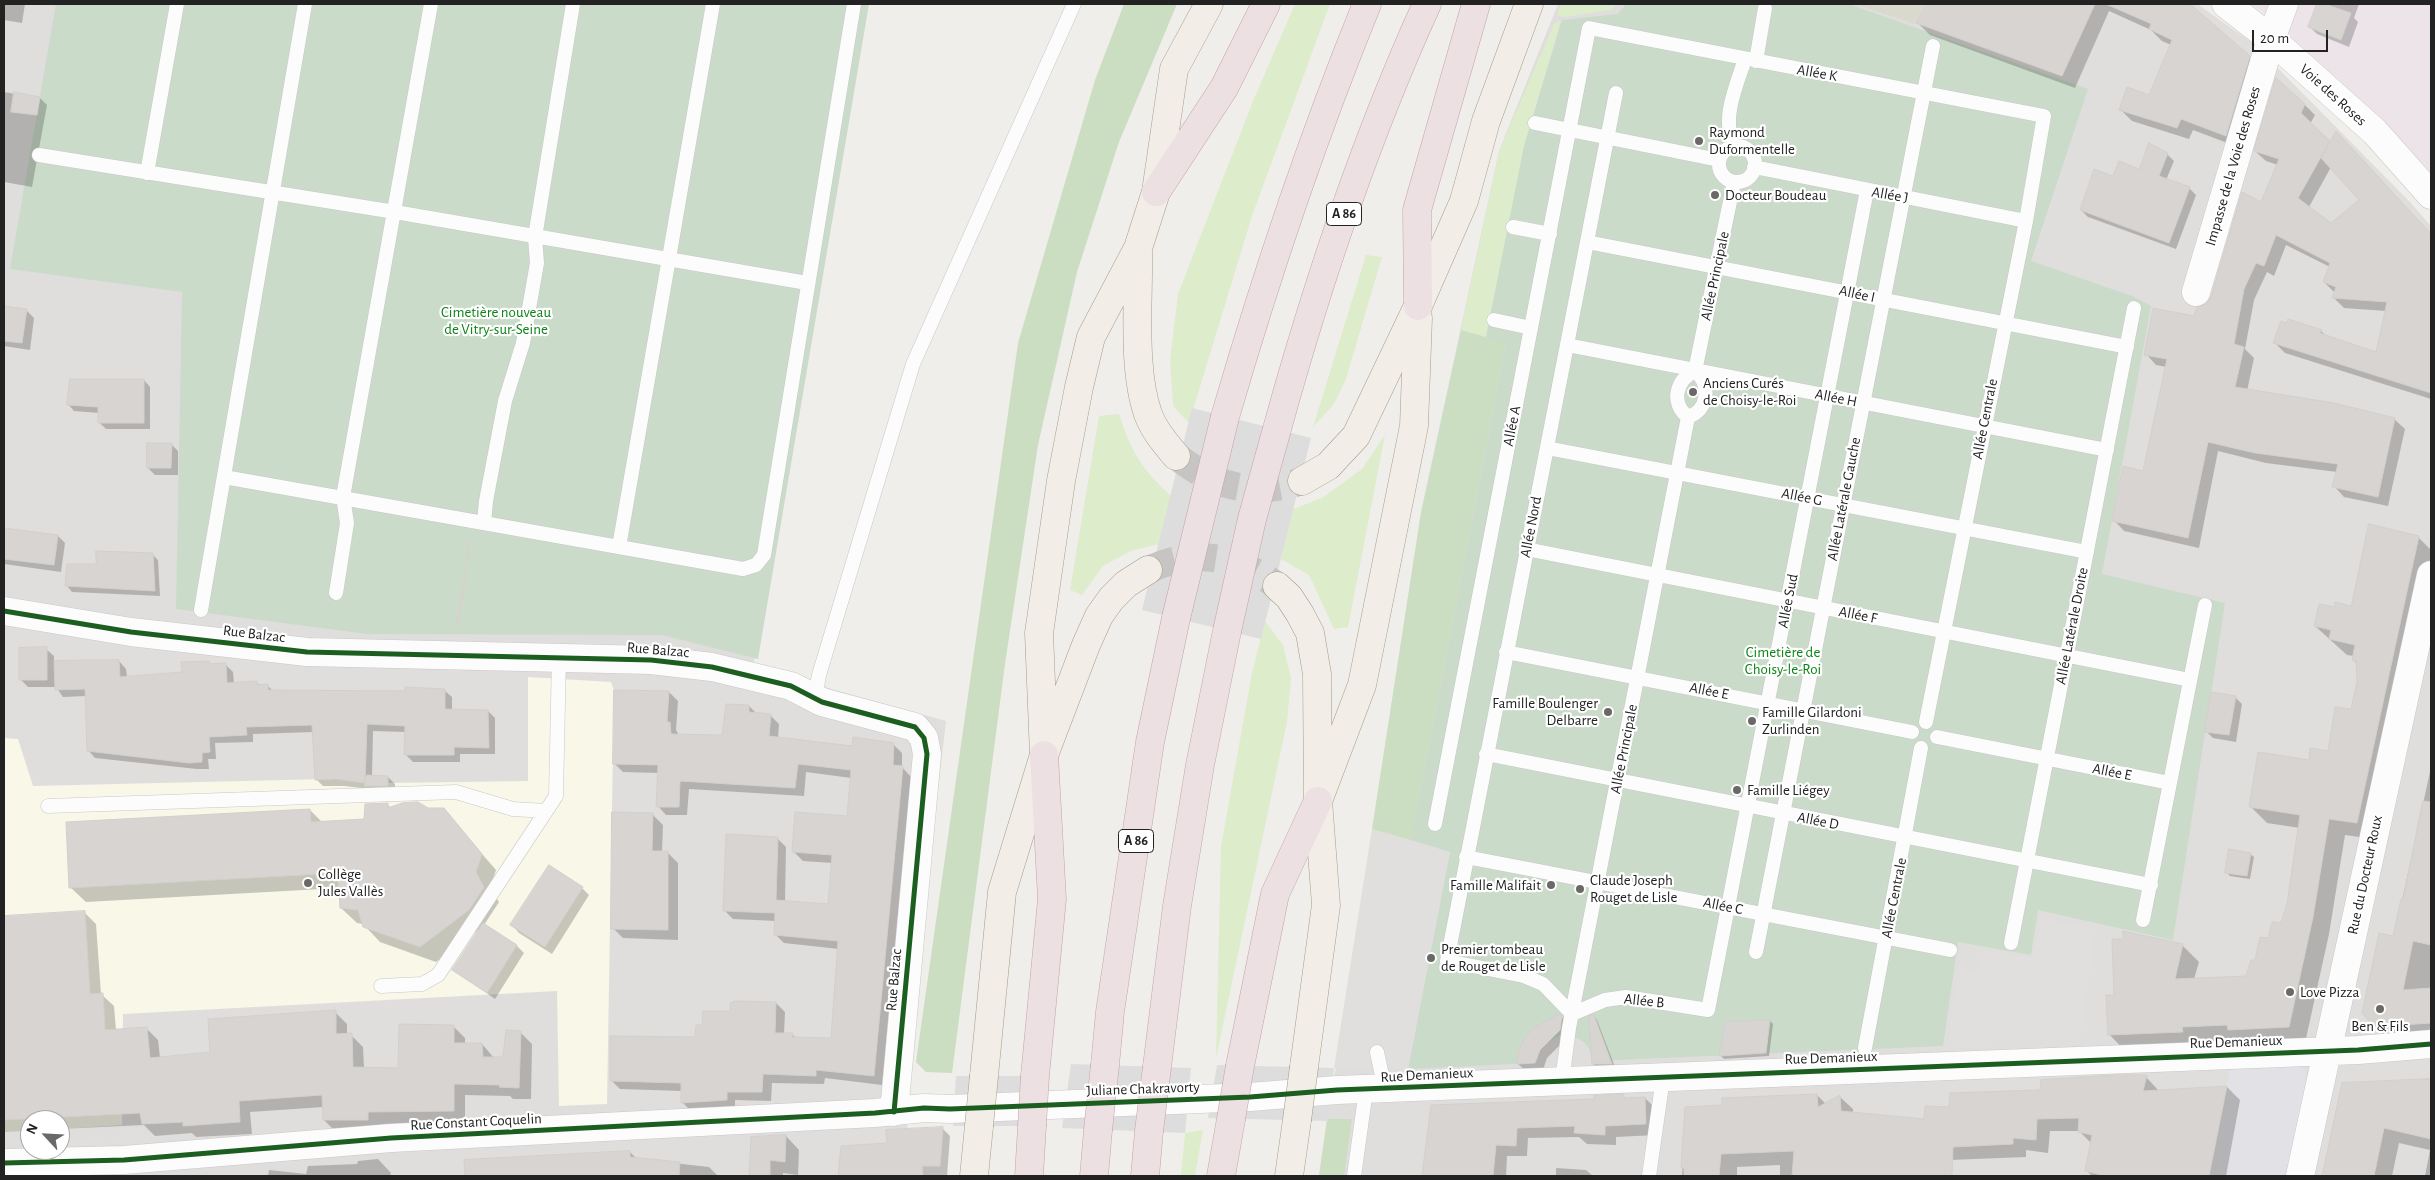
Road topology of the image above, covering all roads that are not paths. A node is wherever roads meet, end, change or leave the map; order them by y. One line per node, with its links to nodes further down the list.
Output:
1 (176, 4): 31 (lane)
2 (304, 4): 34 (lane)
3 (431, 4): 38 (lane)
4 (574, 4): 42 (lane)
5 (713, 4): 45 (lane)
6 (854, 4): 47 (lane)
7 (1074, 4): 93 (lane)
8 (1209, 4): 35 (main road)
9 (1266, 4): 35 (highway)
10 (1367, 4): 139 (highway, A 86, bridge)
11 (1427, 4): 140 (highway, A 86, bridge)
12 (1476, 4): 51 (highway)
13 (1529, 4): 51 (main road)
14 (2226, 4): 18 (street, Voie des Roses)
15 (2284, 4): 18 (street, Impasse de la Voie des Roses)
16 (1765, 8): 20 (lane)
17 (1589, 28): 20 (lane, Allée K); 25 (lane, Allée A)
18 (2270, 39): 36 (street, Voie des Roses); 49 (street, Impasse de la Voie des Roses)
19 (1933, 46): 21 (lane, Allée Latérale Gauche)
20 (1750, 61): 21 (lane, Allée K); 27 (lane)
21 (1923, 92): 23 (lane, Allée K); 37 (lane, Allée Latérale Gauche)
22 (1616, 93): 26 (lane, Allée Nord)
23 (2044, 116): 39 (lane, Allée Centrale)
24 (1535, 123): 25 (lane)
25 (1570, 130): 26 (lane); 41 (lane, Allée A)
26 (1607, 138): 29 (lane); 43 (lane, Allée Nord)
27 (1734, 146): 29 (lane); 30 (lane)
28 (39, 154): 31 (lane)
29 (1719, 160): 32 (lane)
30 (1754, 167): 32 (lane); 33 (lane, Allée J)
31 (147, 173): 34 (lane)
32 (1734, 182): 46 (lane, Allée Principale)
33 (1867, 190): 37 (lane, Allée J); 48 (lane, Allée Sud)
34 (271, 192): 38 (lane); 67 (lane)
35 (1156, 192): 44 (main road)
36 (2431, 195)
37 (1903, 197): 39 (lane, Allée J); 50 (lane, Allée Latérale Gauche)
38 (394, 212): 42 (lane); 69 (lane)
39 (2026, 221): 54 (lane, Allée Centrale)
40 (1513, 227): 41 (lane)
41 (1550, 234): 55 (lane, Allée A)
42 (535, 237): 45 (lane); 72 (lane)
43 (1586, 242): 46 (lane, Allée I); 56 (lane, Allée Nord)
44 (1138, 248): 65 (main road); 101 (main road)
45 (669, 260): 47 (lane); 74 (lane)
46 (1717, 266): 48 (lane, Allée I); 58 (lane, Allée Principale)
47 (807, 283): 74 (lane)
48 (1847, 292): 50 (lane, Allée I); 59 (lane, Allée Sud)
49 (2196, 292)
50 (1883, 299): 54 (lane, Allée I); 60 (lane, Allée Latérale Gauche)
51 (1418, 306): 68 (main road); 105 (main road)
52 (2134, 308): 57 (lane, Allée Latérale Droite)
53 (1494, 320): 55 (lane)
54 (2004, 322): 57 (lane, Allée I); 62 (lane, Allée Centrale)
55 (1532, 328): 110 (lane, Allée A)
56 (1566, 345): 58 (lane, Allée H); 63 (lane, Allée Nord)
57 (2127, 347): 64 (lane, Allée Latérale Droite)
58 (1695, 370): 59 (lane, Allée H); 61 (lane, Allée Principale); 61 (lane, Allée Principale)
59 (1827, 396): 60 (lane, Allée H); 70 (lane, Allée Sud)
60 (1863, 403): 62 (lane, Allée H); 71 (lane, Allée Latérale Gauche)
61 (1688, 417): 66 (lane, Allée Principale)
62 (1984, 427): 64 (lane, Allée H); 73 (lane, Allée Centrale)
63 (1546, 448): 66 (lane, Allée G); 75 (lane, Allée Nord)
64 (2106, 450): 76 (lane, Allée Latérale Droite)
65 (1176, 456)
66 (1677, 473): 70 (lane, Allée G); 78 (lane, Allée Principale)
67 (224, 477): 69 (lane); 85 (lane)
68 (1302, 482)
69 (343, 497): 72 (lane); 81 (lane)
70 (1808, 498): 71 (lane, Allée G); 82 (lane, Allée Sud)
71 (1843, 505): 73 (lane, Allée G); 84 (lane, Allée Latérale Gauche)
72 (479, 522): 74 (lane)
73 (1964, 530): 76 (lane, Allée G); 87 (lane, Allée Centrale)
74 (618, 548)
75 (1526, 549): 78 (lane, Allée F); 88 (lane, Allée Nord)
76 (2087, 552): 89 (lane, Allée Latérale Droite)
77 (1148, 570): 101 (main road)
78 (1657, 574): 82 (lane, Allée F); 91 (lane, Allée Principale)
79 (2431, 575): 128 (street, Rue du Docteur Roux)
80 (1277, 586): 105 (main road)
81 (336, 593)
82 (1788, 600): 84 (lane, Allée F); 94 (lane, Allée Sud)
83 (2205, 605): 92 (lane)
84 (1823, 608): 87 (lane, Allée F); 95 (lane, Allée Latérale Gauche)
85 (201, 610)
86 (4, 611): 90 (street, Rue Balzac)
87 (1944, 632): 89 (lane, Allée F); 96 (lane, Allée Centrale)
88 (1506, 652): 91 (lane, Allée E); 100 (lane, Allée Nord)
89 (2066, 656): 92 (lane, Allée F); 102 (lane, Allée Latérale Droite)
90 (559, 657): 93 (street, Rue Balzac); 108 (lane)
91 (1638, 677): 94 (lane, Allée E); 103 (lane, Allée Principale)
92 (2190, 680): 104 (lane)
93 (815, 698): 135 (street, Rue Balzac)
94 (1768, 703): 95 (lane, Allée E); 107 (lane, Allée Sud)
95 (1803, 711): 97 (lane, Allée E); 109 (lane, Allée Latérale Gauche)
96 (1926, 722): 97 (lane); 98 (lane)
97 (1912, 732): 99 (lane)
98 (1937, 737): 99 (lane); 102 (lane, Allée E)
99 (1921, 748): 111 (lane, Allée Centrale)
100 (1486, 754): 103 (lane, Allée D); 112 (lane, Allée Nord)
101 (1044, 755): 137 (main road, bridge); 138 (highway, bridge)
102 (2046, 760): 104 (lane, Allée E); 113 (lane, Allée Latérale Droite)
103 (1617, 780): 107 (lane, Allée D); 114 (lane, Allée Principale)
104 (2170, 783): 115 (lane)
105 (1318, 801): 141 (highway, bridge); 142 (main road, bridge)
106 (48, 806): 108 (lane)
107 (1748, 807): 109 (lane, Allée D); 116 (lane, Allée Sud)
108 (546, 811): 123 (lane)
109 (1783, 814): 111 (lane, Allée D); 117 (lane, Allée Latérale Gauche)
110 (1435, 824)
111 (1906, 838): 113 (lane, Allée D); 119 (lane, Allée Centrale)
112 (1466, 857): 114 (lane, Allée C); 125 (lane, Allée Nord)
113 (2027, 861): 115 (lane, Allée D); 120 (lane, Allée Latérale Droite)
114 (1598, 882): 116 (lane, Allée C); 125 (lane, Allée Principale)
115 (2151, 885): 118 (lane)
116 (1729, 907): 117 (lane, Allée C); 124 (lane, Allée Sud)
117 (1764, 914): 119 (lane, Allée C); 122 (lane, Allée Latérale Gauche)
118 (2143, 920)
119 (1886, 938): 121 (lane, Allée C); 127 (lane, Allée Centrale)
120 (2011, 943)
121 (1950, 950)
122 (1756, 952)
123 (381, 986)
124 (1708, 1010): 125 (lane, Allée B)
125 (1572, 1014): 131 (lane, Allée Principale)
126 (2431, 1044): 128 (street, Rue Demanieux)
127 (1865, 1048)
128 (2327, 1050): 130 (street, Rue Demanieux); 145 (street, Rue du Docteur Roux)
129 (1377, 1052): 133 (lane)
130 (1663, 1078): 131 (street, Rue Demanieux); 144 (lane)
131 (1562, 1081): 133 (street, Rue Demanieux)
132 (1337, 1090): 133 (street, Rue Demanieux); 134 (street, Juliane Chakravorty)
133 (1378, 1090): 143 (lane)
134 (950, 1109): 135 (street, Rue Constant Coquelin)
135 (894, 1112): 136 (street, Rue Constant Coquelin)
136 (4, 1163)
137 (974, 1176)
138 (1029, 1176)
139 (1094, 1176)
140 (1145, 1176)
141 (1221, 1176)
142 (1289, 1176)
143 (1354, 1176)
144 (1649, 1176)
145 (2300, 1176)

